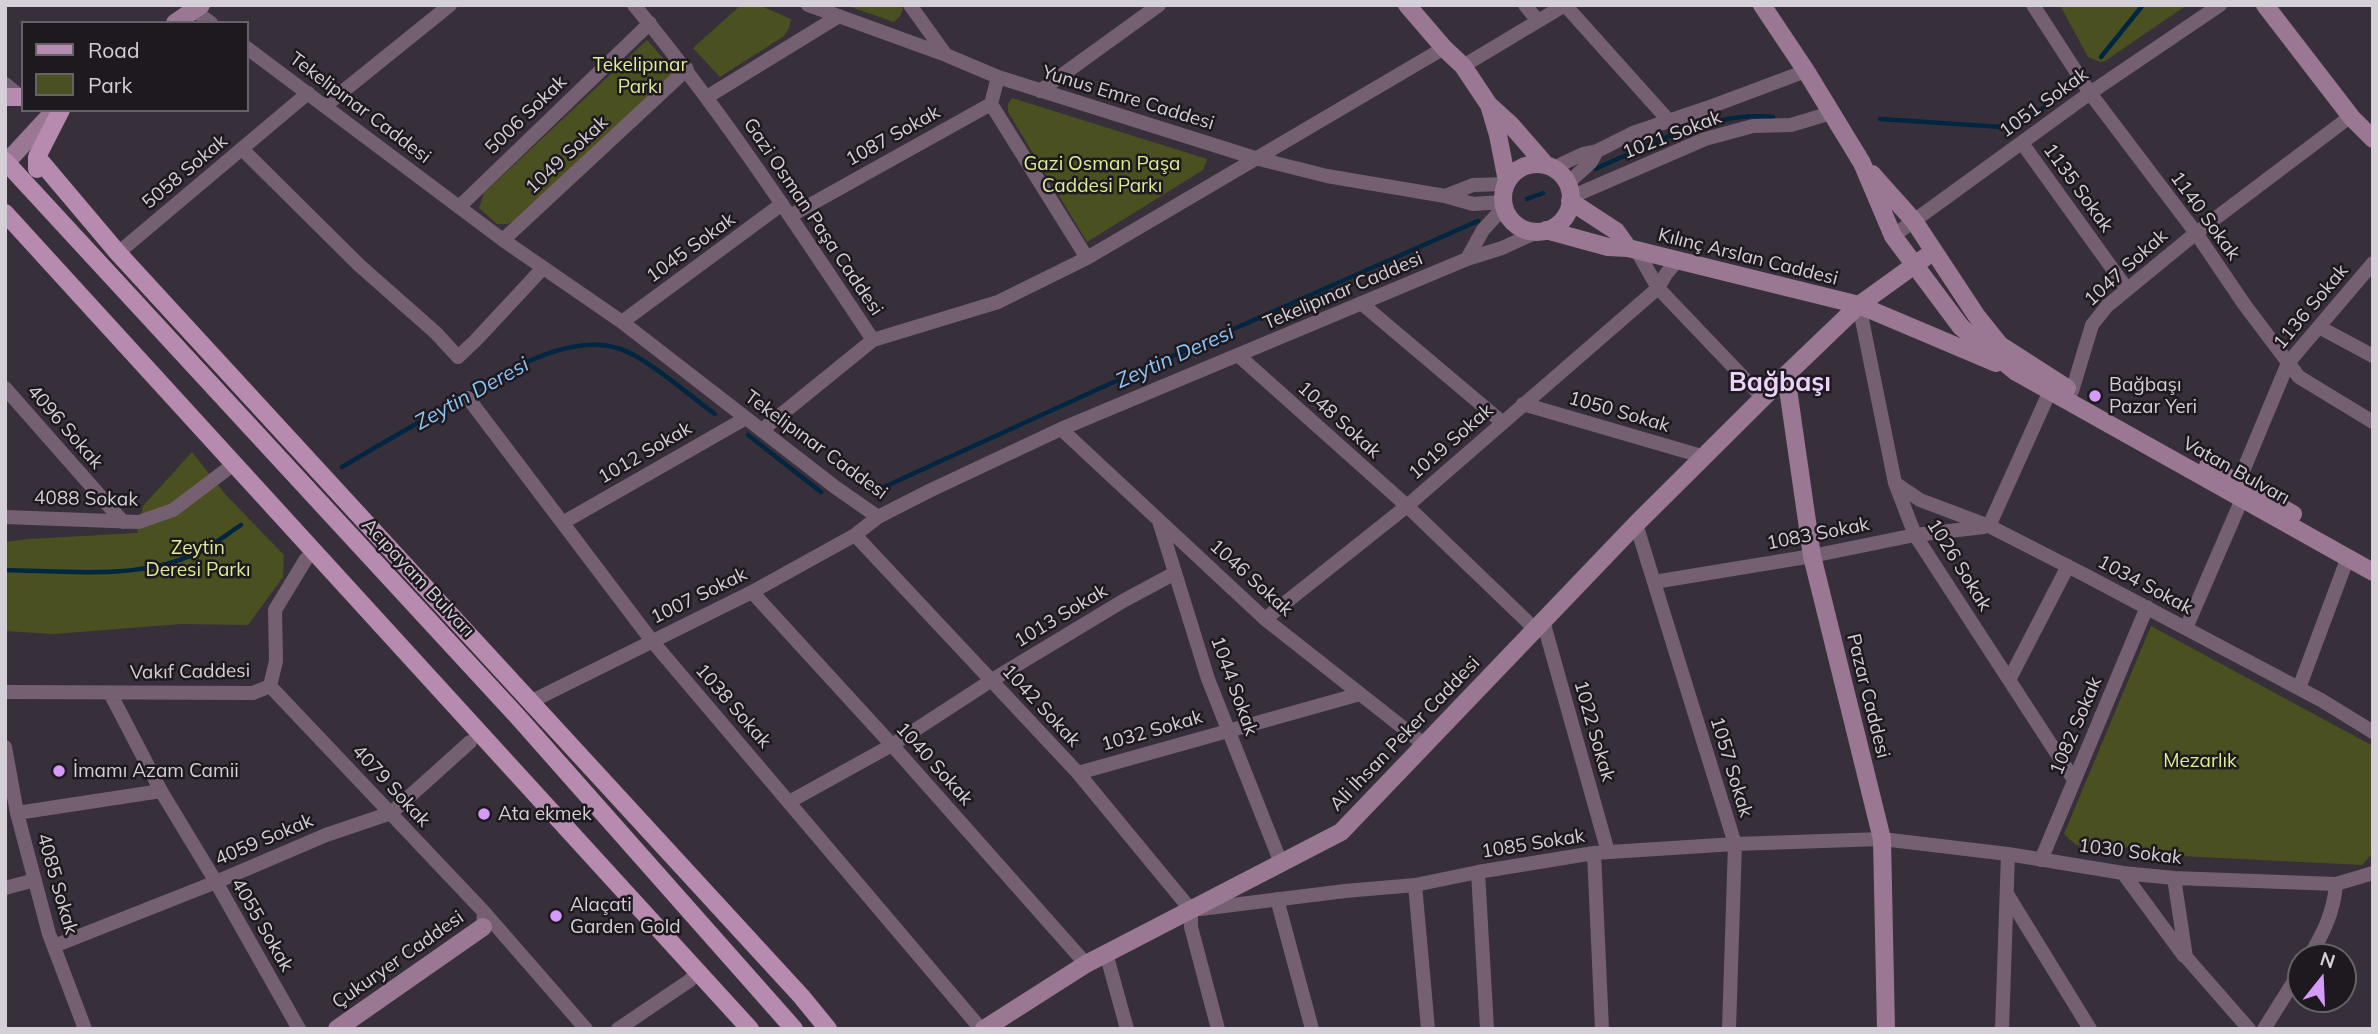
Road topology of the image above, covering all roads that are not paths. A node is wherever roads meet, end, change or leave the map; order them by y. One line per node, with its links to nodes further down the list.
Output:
1 (450, 5): 34 (street)
2 (634, 5): 18 (street, Gazi Osman Paşa Caddesi)
3 (808, 5): 14 (street, Yunus Emre Caddesi)
4 (910, 5): 21 (street)
5 (1159, 5): 27 (street)
6 (1406, 5): 19 (street)
7 (1525, 5): 17 (street)
8 (1565, 5): 17 (street); 40 (street)
9 (1762, 5): 24 (street, Vatan Bulvarı)
10 (2033, 5): 29 (street, 1140 Sokak)
11 (2220, 5): 29 (street, 1051 Sokak)
12 (2265, 5): 39 (street)
13 (194, 7): 15 (street); 16 (street)
14 (838, 16): 21 (street, Yunus Emre Caddesi); 31 (street)
15 (177, 21)
16 (209, 21)
17 (1538, 21): 22 (street)
18 (650, 23): 23 (street, Gazi Osman Paşa Caddesi); 53 (street, 5006 Sokak)
19 (1444, 48): 22 (street); 46 (street, Gazi Osman Paşa Caddesi)
20 (248, 49): 28 (street, Tekelipınar Caddesi)
21 (946, 55): 25 (street, Yunus Emre Caddesi)
22 (1463, 66): 33 (street)
23 (687, 69): 31 (street, Gazi Osman Paşa Caddesi); 61 (street, 1049 Sokak)
24 (1806, 71): 38 (street, Vatan Bulvarı); 40 (street)
25 (998, 77): 27 (street, Yunus Emre Caddesi); 32 (street)
26 (5, 84): 30 (street)
27 (1040, 91): 46 (street, Yunus Emre Caddesi)
28 (308, 93): 34 (street, Tekelipınar Caddesi); 43 (street, 5058 Sokak)
29 (2090, 93): 42 (street, 1051 Sokak); 59 (street, 1140 Sokak)
30 (16, 97): 35 (street)
31 (707, 97): 54 (street, Gazi Osman Paşa Caddesi)
32 (991, 104): 54 (street, 1087 Sokak); 65 (street)
33 (1489, 105): 49 (street); 50 (street)
34 (326, 106): 53 (street, Tekelipınar Caddesi)
35 (5, 110)
36 (53, 112): 47 (street)
37 (60, 112): 45 (main road)
38 (1831, 113): 48 (street, Vatan Bulvarı); 51 (street, 1021 Sokak)
39 (2351, 116): 41 (street); 59 (street, 1047 Sokak)
40 (1669, 121): 44 (street)
41 (2373, 139)
42 (2022, 143): 56 (street, 1051 Sokak); 72 (street, 1135 Sokak)
43 (242, 149): 64 (street, 5058 Sokak); 70 (street)
44 (1597, 150): 49 (street); 51 (street)
45 (37, 157): 52 (main road); 64 (main road)
46 (1255, 158): 50 (street, Yunus Emre Caddesi); 65 (street, Gazi Osman Paşa Caddesi)
47 (6, 162): 52 (main road, Acıpayam Bulvarı)
48 (1862, 163): 56 (street, Vatan Bulvarı); 60 (street, Vatan Bulvarı)
49 (1549, 166): 50 (street); 51 (street)
50 (1505, 194): 58 (street); 66 (street)
51 (1569, 194): 58 (street); 62 (street, Kılınç Arslan Caddesi)
52 (38, 197): 173 (main road, Acıpayam Bulvarı)
53 (460, 206): 61 (street, Tekelipınar Caddesi)
54 (786, 210): 75 (street, 1045 Sokak); 77 (street, Gazi Osman Paşa Caddesi)
55 (5, 213): 57 (main road)
56 (1914, 221): 60 (street, 1051 Sokak); 63 (street, Vatan Bulvarı)
57 (12, 229): 94 (main road)
58 (1542, 231): 62 (street, Kılınç Arslan Caddesi); 66 (street, Tekelipınar Caddesi)
59 (2196, 233): 72 (street, 1047 Sokak); 80 (street, 1140 Sokak)
60 (1893, 236): 69 (street, Vatan Bulvarı)
61 (503, 240): 70 (street, Tekelipınar Caddesi)
62 (1633, 250): 67 (street, Kılınç Arslan Caddesi); 71 (street)
63 (1934, 251): 69 (street, Ali İhsan Peker Caddesi); 84 (street, Vatan Bulvarı)
64 (118, 253): 128 (main road)
65 (1087, 258): 77 (street, Gazi Osman Paşa Caddesi)
66 (1467, 259): 73 (street, Tekelipınar Caddesi)
67 (1677, 261): 71 (street, 1019 Sokak); 74 (street, Kılınç Arslan Caddesi)
68 (2373, 263): 76 (street, 1136 Sokak)
69 (1915, 264): 74 (street, Ali İhsan Peker Caddesi); 81 (street, Vatan Bulvarı)
70 (543, 268): 75 (street, Tekelipınar Caddesi)
71 (1658, 288): 86 (street); 87 (street, 1019 Sokak)
72 (2127, 289): 84 (street, 1047 Sokak)
73 (1361, 303): 78 (street, Tekelipınar Caddesi); 89 (street)
74 (1859, 305): 81 (street, Kılınç Arslan Caddesi); 82 (street, Ali İhsan Peker Caddesi); 95 (street, 1026 Sokak)
75 (622, 322): 88 (street, Tekelipınar Caddesi)
76 (2319, 327): 79 (street); 80 (street, 1136 Sokak)
77 (873, 340): 92 (street)
78 (1239, 356): 91 (street, Tekelipınar Caddesi); 97 (street, 1048 Sokak)
79 (2373, 356)
80 (2288, 363): 90 (street, 1140 Sokak); 96 (street, 1136 Sokak)
81 (2016, 372): 84 (street, Vatan Bulvarı)
82 (1786, 375): 86 (street, Ali İhsan Peker Caddesi); 108 (street, Pazar Caddesi)
83 (5, 388): 101 (street, 4096 Sokak)
84 (2062, 394): 96 (street, Vatan Bulvarı); 104 (street, 1047 Sokak)
85 (468, 398): 102 (street, 1038 Sokak)
86 (1763, 399): 93 (street, Ali İhsan Peker Caddesi)
87 (1523, 404): 89 (street, 1019 Sokak); 93 (street, 1050 Sokak)
88 (746, 418): 92 (street, Tekelipınar Caddesi); 102 (street, 1012 Sokak)
89 (1502, 422): 97 (street, 1019 Sokak)
90 (2373, 422)
91 (1061, 429): 99 (street, Tekelipınar Caddesi); 100 (street, 1046 Sokak)
92 (762, 430): 99 (street, Tekelipınar Caddesi)
93 (1705, 457): 103 (street, Ali İhsan Peker Caddesi)
94 (234, 464): 101 (street, 4088 Sokak); 107 (main road)
95 (1895, 483): 104 (street, 1034 Sokak); 106 (street, 1026 Sokak)
96 (2237, 492): 109 (street, Vatan Bulvarı); 110 (street, Vatan Bulvarı); 119 (street, 1136 Sokak)
97 (1407, 506): 117 (street, 1019 Sokak); 118 (street, 1048 Sokak)
98 (5, 517): 101 (street, 4088 Sokak)
99 (878, 517): 105 (street, 1007 Sokak)
100 (1158, 520): 113 (street, 1044 Sokak); 117 (street, 1046 Sokak)
101 (123, 522)
102 (564, 522): 120 (street, 1038 Sokak)
103 (1636, 524): 114 (street, 1057 Sokak); 118 (street, Ali İhsan Peker Caddesi)
104 (1989, 526): 106 (street, 1083 Sokak); 111 (street, 1034 Sokak)
105 (855, 535): 115 (street, 1007 Sokak); 121 (street, 1042 Sokak)
106 (1915, 535): 108 (street, 1083 Sokak); 122 (street, 1026 Sokak)
107 (314, 553): 123 (street, Vakıf Caddesi); 165 (main road)
108 (1812, 556): 114 (street, 1083 Sokak); 141 (street, Pazar Caddesi)
109 (2348, 557): 112 (street, Vatan Bulvarı); 124 (street)
110 (2373, 559)
111 (2068, 566): 116 (street, 1034 Sokak); 122 (street)
112 (2373, 572)
113 (1175, 573): 121 (street, 1013 Sokak); 129 (street, 1044 Sokak)
114 (1654, 582): 142 (street, 1057 Sokak)
115 (752, 592): 120 (street, 1007 Sokak); 132 (street, 1040 Sokak)
116 (2147, 607): 119 (street, 1034 Sokak); 136 (street, 1082 Sokak)
117 (1265, 619): 127 (street, 1046 Sokak)
118 (1539, 625): 133 (street, Ali İhsan Peker Caddesi); 143 (street, 1022 Sokak)
119 (2186, 628): 124 (street, 1034 Sokak)
120 (652, 641): 128 (street, 1007 Sokak); 138 (street, 1038 Sokak)
121 (992, 680): 132 (street, 1013 Sokak); 135 (street, 1042 Sokak)
122 (2009, 680): 136 (street, 1026 Sokak)
123 (270, 686): 126 (street, Vakıf Caddesi); 140 (street, 4079 Sokak)
124 (2299, 688): 130 (street, 1034 Sokak)
125 (5, 692): 126 (street, Vakıf Caddesi)
126 (110, 693): 137 (street, 4055 Sokak)
127 (1360, 694): 129 (street, 1032 Sokak); 133 (street, 1046 Sokak)
128 (532, 701): 174 (main road)
129 (1228, 729): 135 (street, 1032 Sokak); 146 (street, 1044 Sokak)
130 (2373, 733)
131 (470, 742): 140 (street, 4059 Sokak)
132 (892, 745): 138 (street, 1013 Sokak); 164 (street, 1040 Sokak)
133 (1424, 745): 146 (street, Ali İhsan Peker Caddesi)
134 (5, 747): 139 (street, 4085 Sokak)
135 (1077, 773): 158 (street, 1042 Sokak)
136 (2074, 780): 145 (street, 1082 Sokak)
137 (161, 791): 139 (street); 152 (street, 4055 Sokak)
138 (789, 802): 175 (street, 1038 Sokak)
139 (17, 813): 151 (street, 4085 Sokak)
140 (391, 813): 152 (street, 4059 Sokak); 159 (street, 4079 Sokak)
141 (1882, 839): 142 (street, 1085 Sokak); 144 (street, 1030 Sokak); 183 (street, Pazar Caddesi)
142 (1735, 844): 143 (street, 1085 Sokak); 182 (street, 1057 Sokak)
143 (1601, 853): 147 (street, 1085 Sokak); 181 (street, 1022 Sokak)
144 (2008, 854): 145 (street, 1030 Sokak); 156 (street)
145 (2041, 860): 148 (street, 1030 Sokak)
146 (1281, 863): 158 (street, Ali İhsan Peker Caddesi)
147 (1478, 872): 154 (street, 1085 Sokak); 180 (street)
148 (2123, 873): 150 (street, 1030 Sokak); 163 (street)
149 (2373, 873): 153 (street, 1030 Sokak)
150 (2174, 878): 153 (street, 1030 Sokak); 163 (street)
151 (34, 880): 155 (street); 161 (street, 4085 Sokak)
152 (216, 882): 161 (street, 4059 Sokak); 168 (street, 4055 Sokak)
153 (2336, 884): 160 (street)
154 (1415, 885): 157 (street, 1085 Sokak); 179 (street)
155 (5, 888)
156 (2007, 894): 184 (street); 185 (street)
157 (1277, 899): 158 (street, 1085 Sokak); 178 (street)
158 (1191, 910): 162 (street, Ali İhsan Peker Caddesi); 177 (street)
159 (484, 919): 169 (street, Çukuryer Caddesi); 170 (street, 4079 Sokak)
160 (2318, 943)
161 (54, 946): 167 (street, 4085 Sokak)
162 (1106, 953): 164 (street, Ali İhsan Peker Caddesi); 176 (street)
163 (2186, 957): 186 (street)
164 (1086, 964): 175 (street, Ali İhsan Peker Caddesi)
165 (698, 972): 171 (street); 172 (main road)
166 (2287, 992): 187 (street)
167 (80, 1027)
168 (299, 1029)
169 (337, 1029)
170 (586, 1029)
171 (618, 1029)
172 (750, 1029)
173 (794, 1029)
174 (828, 1029)
175 (982, 1029)
176 (1128, 1029)
177 (1219, 1029)
178 (1312, 1029)
179 (1428, 1029)
180 (1487, 1029)
181 (1602, 1029)
182 (1729, 1029)
183 (1886, 1029)
184 (2001, 1029)
185 (2090, 1029)
186 (2249, 1029)
187 (2264, 1029)

